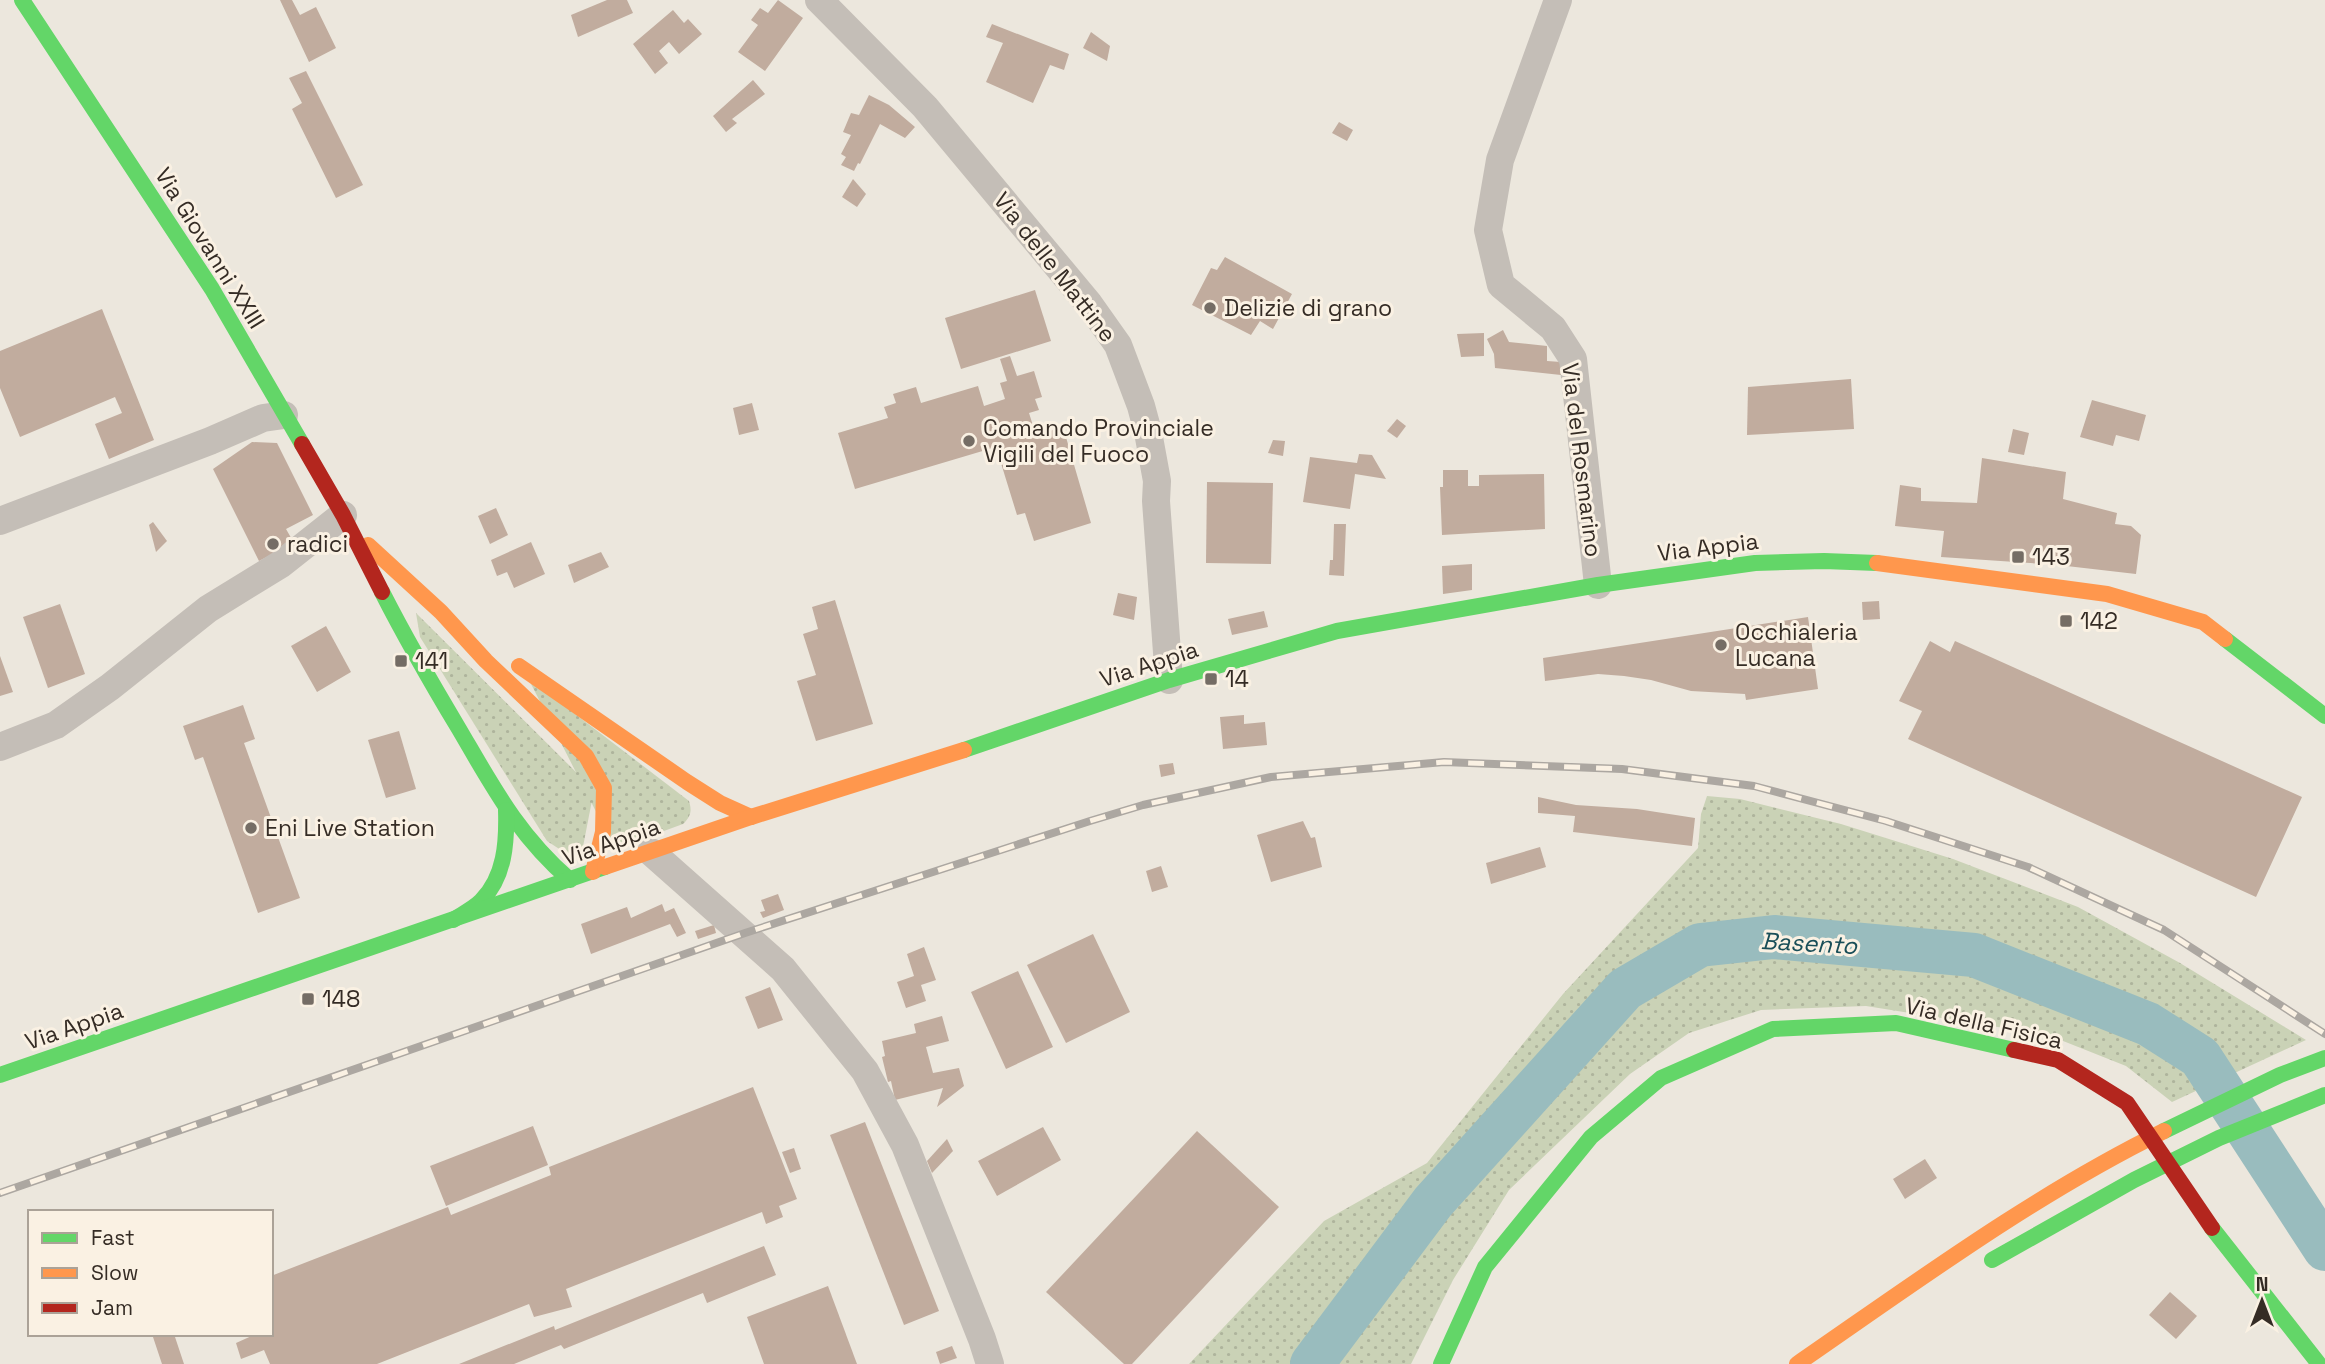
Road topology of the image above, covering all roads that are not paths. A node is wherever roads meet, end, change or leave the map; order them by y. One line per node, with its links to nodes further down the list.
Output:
1 (22, 0): 4 (main road, Via Giovanni XXIII)
2 (819, 0): 9 (street, Via delle Mattine)
3 (1558, 0): 7 (street, Via del Rosmarino)
4 (284, 415): 5 (street); 6 (main road, Via Giovanni XXIII)
5 (0, 521)
6 (346, 521): 8 (main road); 11 (street); 12 (main road)
7 (1598, 584): 9 (main road, Via Appia); 10 (main road, Via Appia)
8 (441, 612): 13 (main road); 15 (main road)
9 (1169, 680): 13 (main road, Via Appia)
10 (2325, 716)
11 (0, 747)
12 (506, 810): 16 (main road); 17 (main road)
13 (751, 817): 14 (main road, Via Appia)
14 (650, 852): 15 (main road, Via Appia); 22 (street)
15 (593, 872): 16 (main road, Via Appia)
16 (570, 880): 17 (main road, Via Appia)
17 (453, 921): 19 (main road, Via Appia)
18 (2321, 1058): 24 (main road)
19 (0, 1075)
20 (2325, 1096): 21 (main road)
21 (1974, 1272)
22 (990, 1364)
23 (1441, 1364): 25 (main road, Via della Fisica)
24 (1797, 1364)
25 (2319, 1364)

